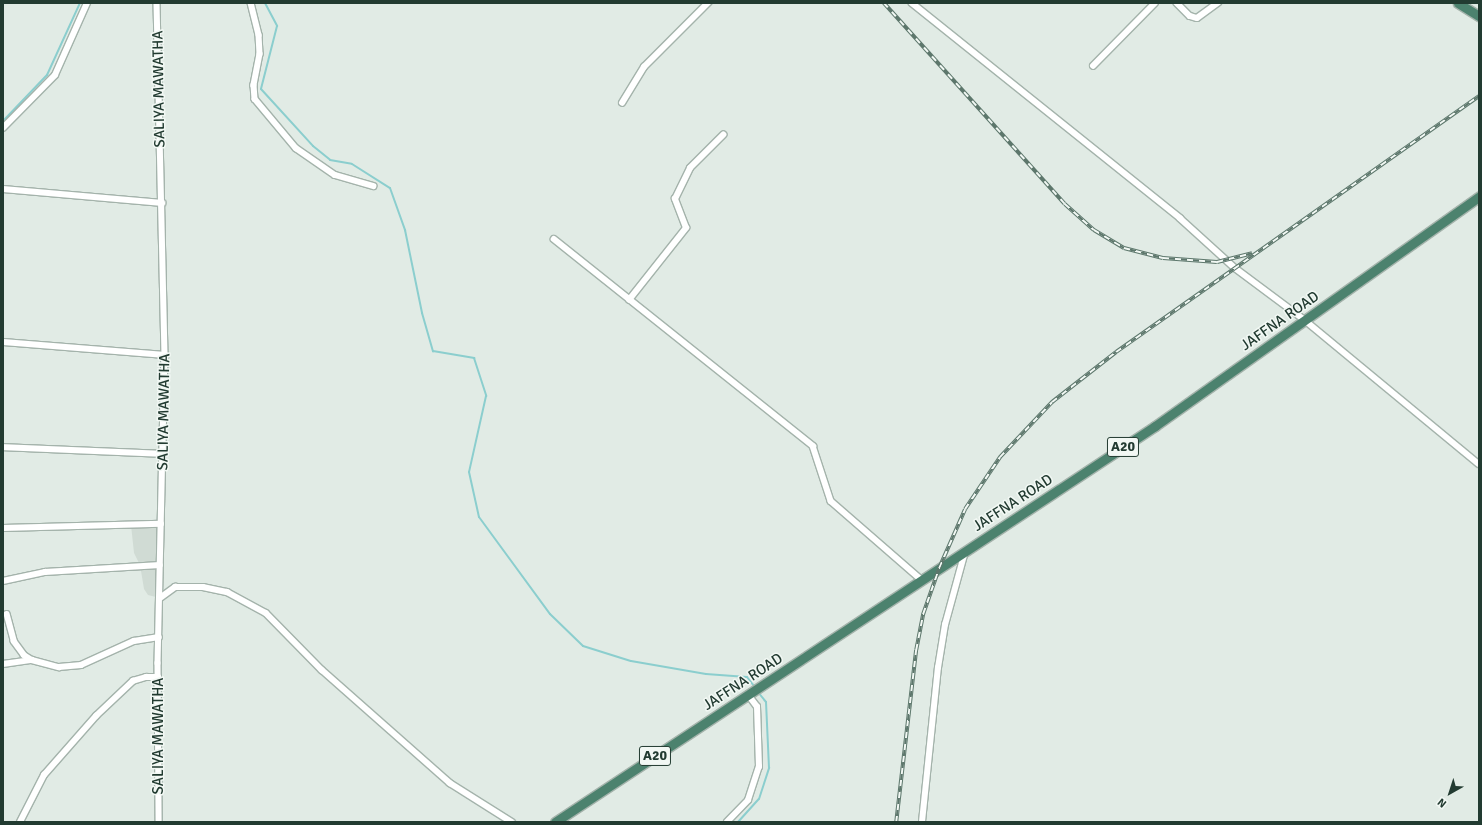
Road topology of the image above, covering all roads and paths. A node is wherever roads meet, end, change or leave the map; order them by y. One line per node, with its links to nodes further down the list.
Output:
1 (87, 3): 13 (street)
2 (157, 3): 18 (street, SALIYA MAWATHA)
3 (251, 3): 15 (street)
4 (708, 3): 12 (street)
5 (912, 3): 21 (street)
6 (1155, 3): 11 (street)
7 (1177, 3): 8 (street)
8 (1218, 3)
9 (1458, 3): 10 (highway)
10 (1478, 14)
11 (1093, 66)
12 (622, 103)
13 (3, 128)
14 (722, 135): 20 (street)
15 (373, 186)
16 (3, 189): 18 (street)
17 (1479, 197): 21 (highway, JAFFNA ROAD / A20)
18 (162, 203): 23 (street, SALIYA MAWATHA)
19 (554, 239): 20 (street)
20 (630, 300): 31 (street)
21 (1306, 321): 26 (street); 29 (highway, JAFFNA ROAD / A20)
22 (3, 342): 23 (street)
23 (165, 355): 25 (street, SALIYA MAWATHA)
24 (3, 447): 25 (street)
25 (163, 454): 27 (street, SALIYA MAWATHA)
26 (1479, 464)
27 (161, 524): 28 (street); 30 (street, SALIYA MAWATHA)
28 (3, 528)
29 (965, 552): 31 (highway, JAFFNA ROAD / A20); 45 (street)
30 (160, 565): 32 (street); 33 (street, SALIYA MAWATHA)
31 (922, 580): 39 (highway, JAFFNA ROAD / A20)
32 (3, 581)
33 (160, 598): 35 (street, SALIYA MAWATHA); 42 (street)
34 (7, 614): 36 (street)
35 (159, 637): 36 (street); 38 (street, SALIYA MAWATHA)
36 (32, 660): 37 (street)
37 (3, 664)
38 (158, 677): 40 (street); 41 (street, SALIYA MAWATHA)
39 (754, 691): 43 (highway, JAFFNA ROAD / A20); 44 (street)
40 (20, 822)
41 (159, 822)
42 (512, 822)
43 (555, 822)
44 (727, 822)
45 (922, 822)

